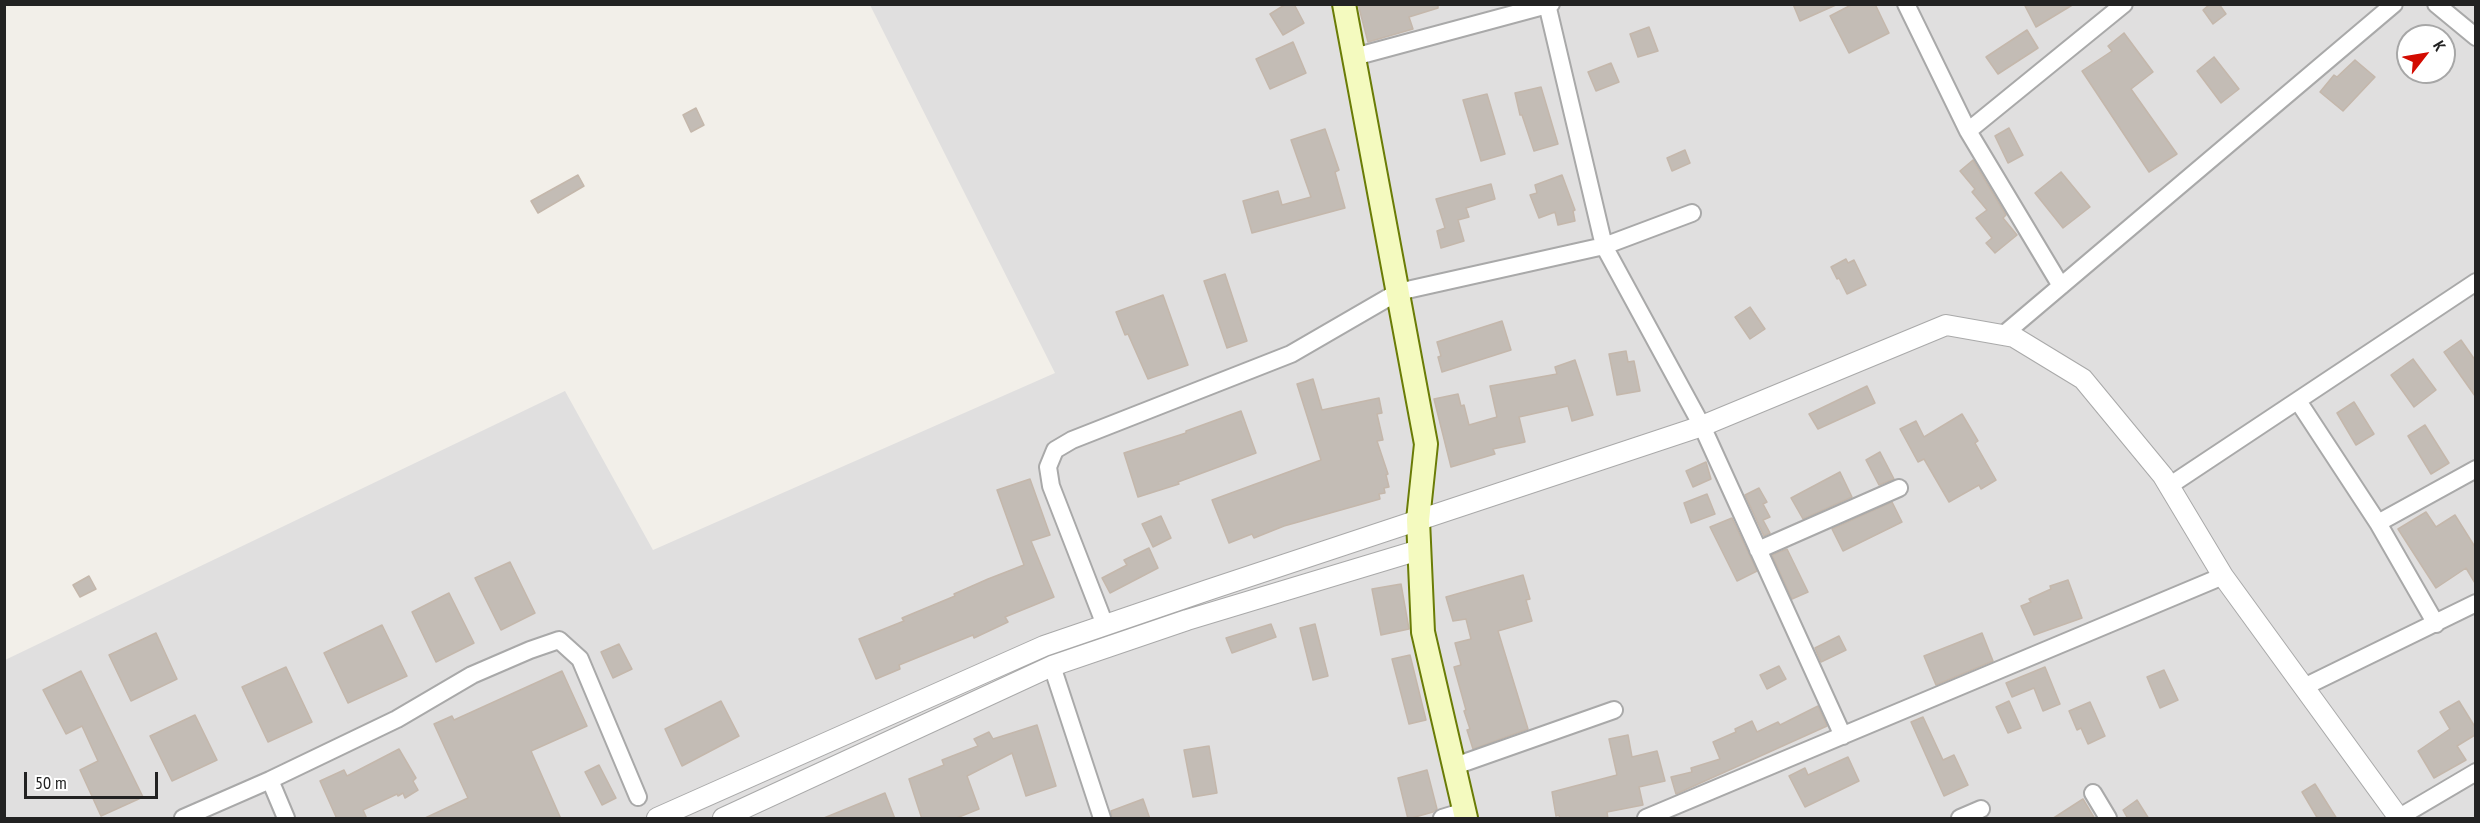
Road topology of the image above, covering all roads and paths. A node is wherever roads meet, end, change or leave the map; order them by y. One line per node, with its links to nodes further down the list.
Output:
1 (1344, 4): 8 (main road)
2 (1906, 4): 9 (street)
3 (2124, 4): 9 (street)
4 (2394, 4): 13 (street)
5 (2436, 4): 7 (street)
6 (1548, 5): 8 (street); 11 (street)
7 (2475, 37)
8 (1354, 57): 14 (main road)
9 (1968, 131): 13 (street)
10 (1692, 213): 11 (street)
11 (1604, 246): 14 (street); 17 (street)
12 (2475, 282): 16 (street)
13 (2061, 286): 15 (street)
14 (1398, 292): 21 (main road); 28 (street)
15 (2003, 335): 17 (street); 19 (street)
16 (2298, 400): 19 (street); 22 (street)
17 (1702, 426): 21 (street); 23 (street)
18 (2475, 469): 22 (street)
19 (2169, 486): 25 (street)
20 (1899, 488): 23 (street)
21 (1418, 520): 24 (main road); 28 (street)
22 (2378, 523): 27 (street)
23 (1758, 549): 32 (street)
24 (1419, 550): 29 (street); 33 (main road)
25 (2223, 576): 30 (street); 32 (street)
26 (2475, 603): 27 (street)
27 (2436, 624): 30 (street)
28 (1105, 625): 43 (street)
29 (1052, 666): 44 (street); 45 (street)
30 (2304, 687): 40 (street)
31 (1614, 710): 33 (street)
32 (1843, 736): 47 (street)
33 (1455, 766): 39 (main road)
34 (2475, 772): 40 (street)
35 (270, 780): 37 (street); 41 (street); 42 (street)
36 (2093, 793): 49 (street)
37 (638, 797)
38 (1981, 809): 48 (street)
39 (1465, 815): 46 (street)
40 (2398, 818)
41 (183, 819)
42 (286, 819)
43 (657, 819)
44 (723, 819)
45 (1102, 819)
46 (1442, 819)
47 (1646, 819)
48 (1960, 819)
49 (2108, 819)

